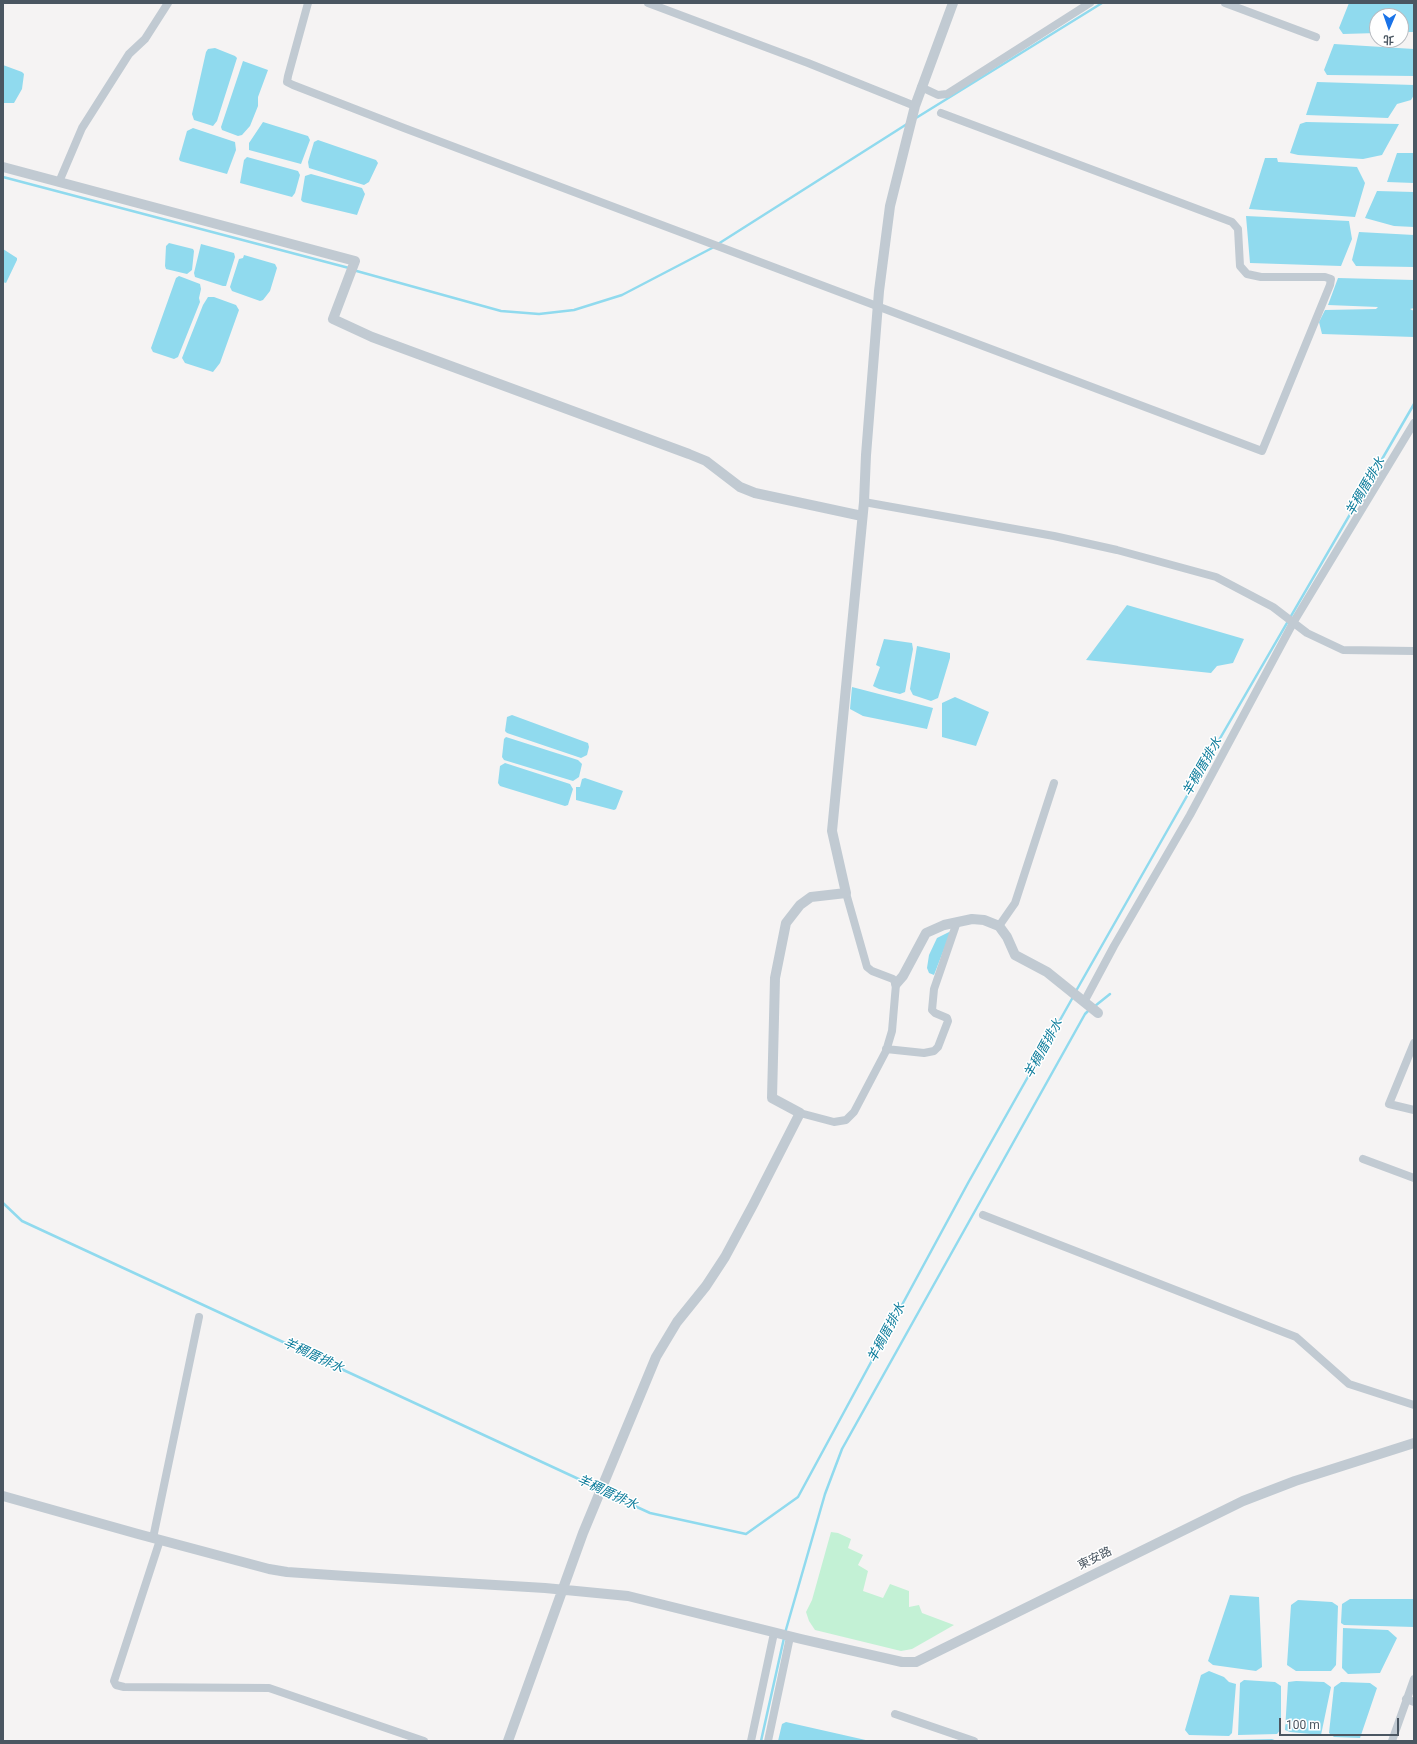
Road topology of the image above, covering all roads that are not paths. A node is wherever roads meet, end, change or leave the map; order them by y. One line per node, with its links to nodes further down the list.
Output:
1 (168, 3): 12 (street)
2 (308, 3): 13 (street)
3 (648, 3): 9 (street)
4 (953, 3): 8 (street)
5 (1090, 3): 8 (street)
6 (1225, 3): 7 (street)
7 (1316, 37)
8 (921, 86): 9 (street)
9 (914, 110): 13 (street)
10 (940, 113): 13 (street)
11 (3, 167): 12 (street)
12 (59, 182): 16 (street)
13 (878, 307): 15 (street)
14 (1414, 423): 17 (street)
15 (864, 502): 16 (street); 17 (street)
16 (862, 516): 20 (street)
17 (1292, 621): 18 (street); 24 (street)
18 (1414, 651)
19 (1054, 783): 22 (street)
20 (846, 893): 23 (street); 29 (street)
21 (957, 922): 22 (street); 23 (street); 27 (street)
22 (999, 926): 24 (street)
23 (896, 984): 27 (street)
24 (1084, 1002): 25 (street)
25 (1098, 1013)
26 (1414, 1043): 28 (street)
27 (886, 1049): 29 (street)
28 (1414, 1110)
29 (800, 1113): 38 (street)
30 (1363, 1158): 31 (street)
31 (1414, 1178)
32 (983, 1215): 34 (street)
33 (199, 1317): 37 (street)
34 (1414, 1405)
35 (1414, 1443): 39 (street, 東安路)
36 (3, 1496): 37 (street, 東安路)
37 (157, 1539): 38 (street, 東安路); 43 (street)
38 (563, 1591): 39 (street, 東安路); 44 (street)
39 (782, 1635): 45 (street); 46 (street)
40 (1414, 1679): 41 (street)
41 (1410, 1701): 48 (street)
42 (896, 1714): 47 (street)
43 (424, 1741)
44 (508, 1741)
45 (751, 1741)
46 (768, 1741)
47 (974, 1741)
48 (1392, 1741)

